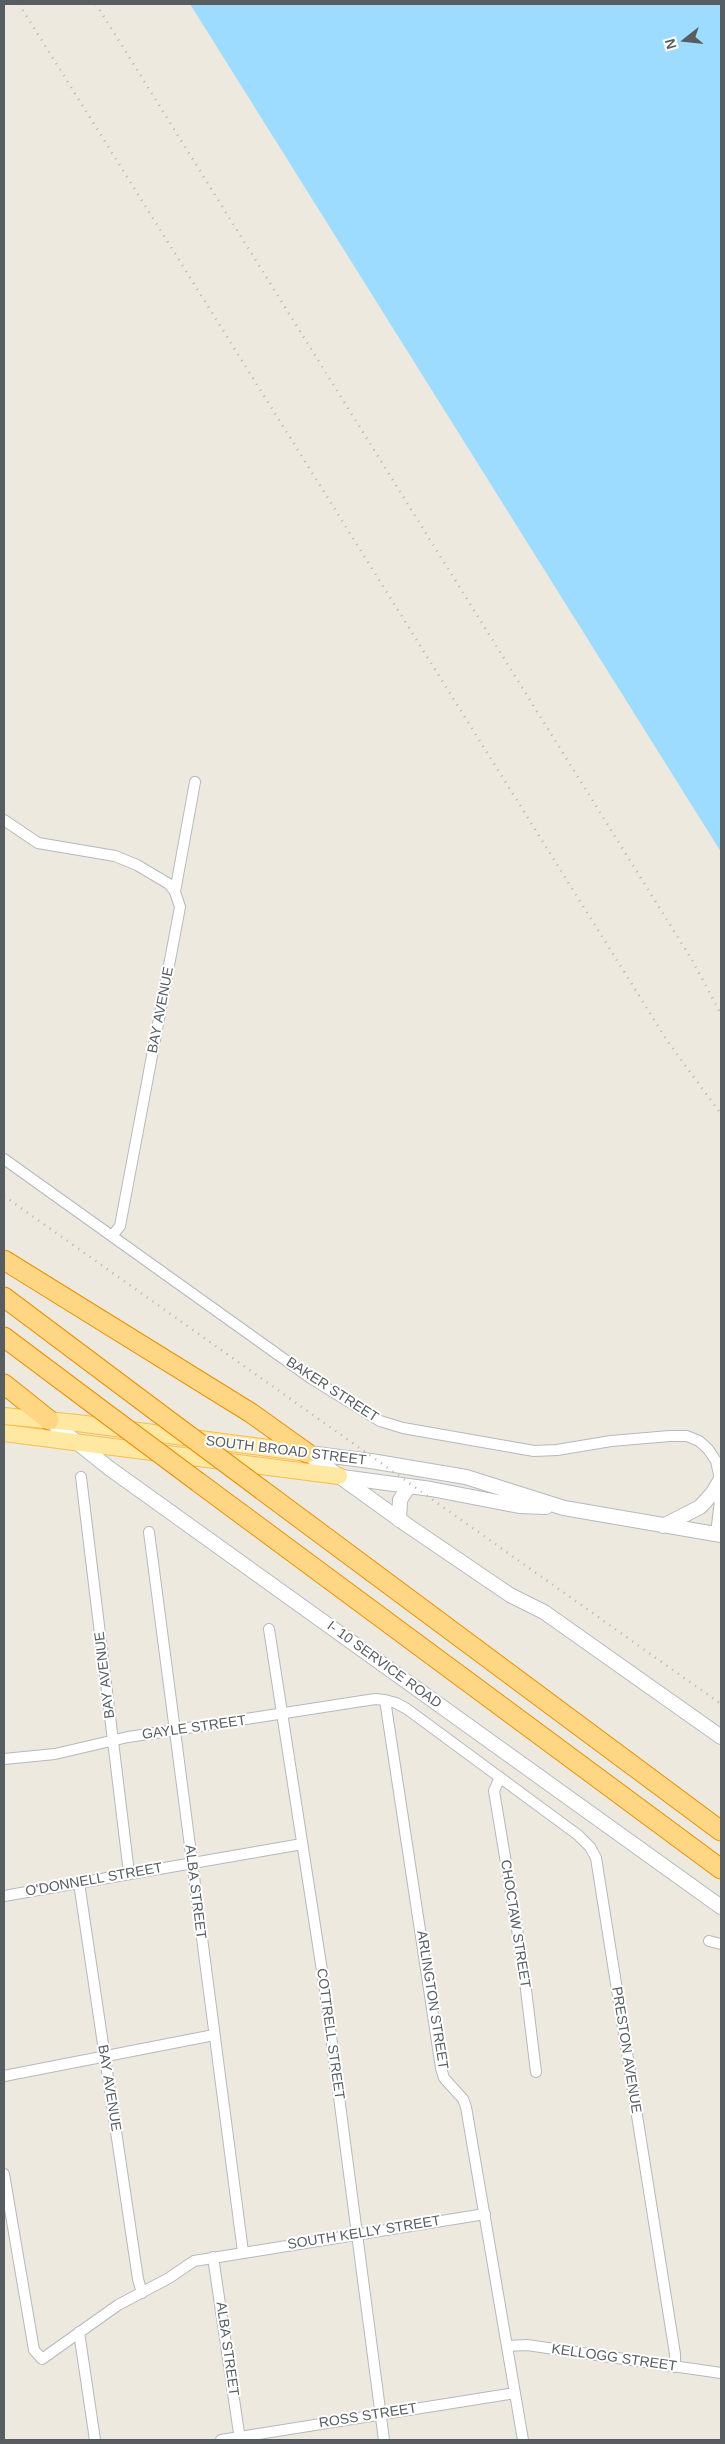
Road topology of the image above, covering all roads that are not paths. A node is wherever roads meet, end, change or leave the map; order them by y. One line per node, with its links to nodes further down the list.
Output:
1 (195, 782): 3 (street, BAY AVENUE)
2 (4, 820): 3 (street)
3 (175, 892): 5 (street, BAY AVENUE)
4 (4, 1159): 5 (street, BAKER STREET)
5 (112, 1236): 17 (street, BAKER STREET)
6 (4, 1260): 14 (highway)
7 (4, 1297): 34 (highway, bridge)
8 (4, 1337): 37 (highway, bridge)
9 (4, 1384): 11 (highway)
10 (4, 1416): 11 (main road, SOUTH BROAD STREET)
11 (49, 1420): 13 (main road, I- 10 SERVICE ROAD); 14 (main road, SOUTH BROAD STREET)
12 (4, 1433): 13 (main road, SOUTH BROAD STREET)
13 (77, 1442): 15 (main road, SOUTH BROAD STREET); 41 (main road, I- 10 SERVICE ROAD)
14 (307, 1453): 15 (main road); 21 (main road, SOUTH BROAD STREET)
15 (339, 1476): 19 (main road, SOUTH BROAD STREET); 22 (main road)
16 (81, 1478): 31 (street, BAY AVENUE)
17 (721, 1479): 18 (street, BAKER STREET); 23 (main road)
18 (721, 1485)
19 (409, 1486): 21 (main road, SOUTH BROAD STREET); 22 (main road)
20 (721, 1492): 25 (street)
21 (564, 1508): 23 (main road, SOUTH BROAD STREET)
22 (399, 1520): 30 (main road)
23 (663, 1526): 25 (main road, SOUTH BROAD STREET)
24 (148, 1532): 29 (street, ALBA STREET)
25 (719, 1535)
26 (269, 1629): 28 (street, COTTRELL STREET)
27 (385, 1700): 28 (street, GAYLE STREET); 33 (street, PRESTON AVENUE); 49 (street, ARLINGTON STREET)
28 (283, 1714): 29 (street, GAYLE STREET); 35 (street, COTTRELL STREET)
29 (175, 1730): 31 (street, GAYLE STREET); 36 (street, ALBA STREET)
30 (721, 1737)
31 (114, 1742): 32 (street, GAYLE STREET); 38 (street, BAY AVENUE)
32 (4, 1759)
33 (500, 1778): 46 (street, CHOCTAW STREET); 56 (street, PRESTON AVENUE)
34 (721, 1831)
35 (302, 1844): 36 (street, O'DONNELL STREET); 50 (street, COTTRELL STREET)
36 (192, 1862): 38 (street, O'DONNELL STREET); 44 (street, ALBA STREET)
37 (721, 1869)
38 (129, 1873): 39 (street, O'DONNELL STREET)
39 (78, 1882): 40 (street, O'DONNELL STREET); 45 (street, BAY AVENUE)
40 (4, 1896)
41 (721, 1908)
42 (709, 1941): 43 (street)
43 (721, 1944)
44 (214, 2034): 45 (street); 51 (street, ALBA STREET)
45 (105, 2056): 47 (street); 53 (street, BAY AVENUE)
46 (536, 2072)
47 (4, 2076)
48 (4, 2174): 54 (street, SOUTH KELLY STREET)
49 (485, 2214): 50 (street, SOUTH KELLY STREET); 55 (street, ARLINGTON STREET)
50 (356, 2233): 51 (street, SOUTH KELLY STREET); 59 (street, COTTRELL STREET)
51 (243, 2252): 52 (street, SOUTH KELLY STREET)
52 (214, 2257): 53 (street, SOUTH KELLY STREET); 60 (street, ALBA STREET)
53 (142, 2293): 54 (street, SOUTH KELLY STREET)
54 (79, 2332): 61 (street)
55 (507, 2346): 56 (street, KELLOGG STREET); 58 (street, ARLINGTON STREET)
56 (675, 2367): 57 (street, KELLOGG STREET)
57 (721, 2374)
58 (515, 2393): 59 (street, ROSS STREET); 64 (street, ARLINGTON STREET)
59 (380, 2414): 60 (street, ROSS STREET); 63 (street, COTTRELL STREET)
60 (240, 2439): 62 (street, ROSS STREET)
61 (95, 2440)
62 (221, 2440)
63 (384, 2440)
64 (523, 2440)

